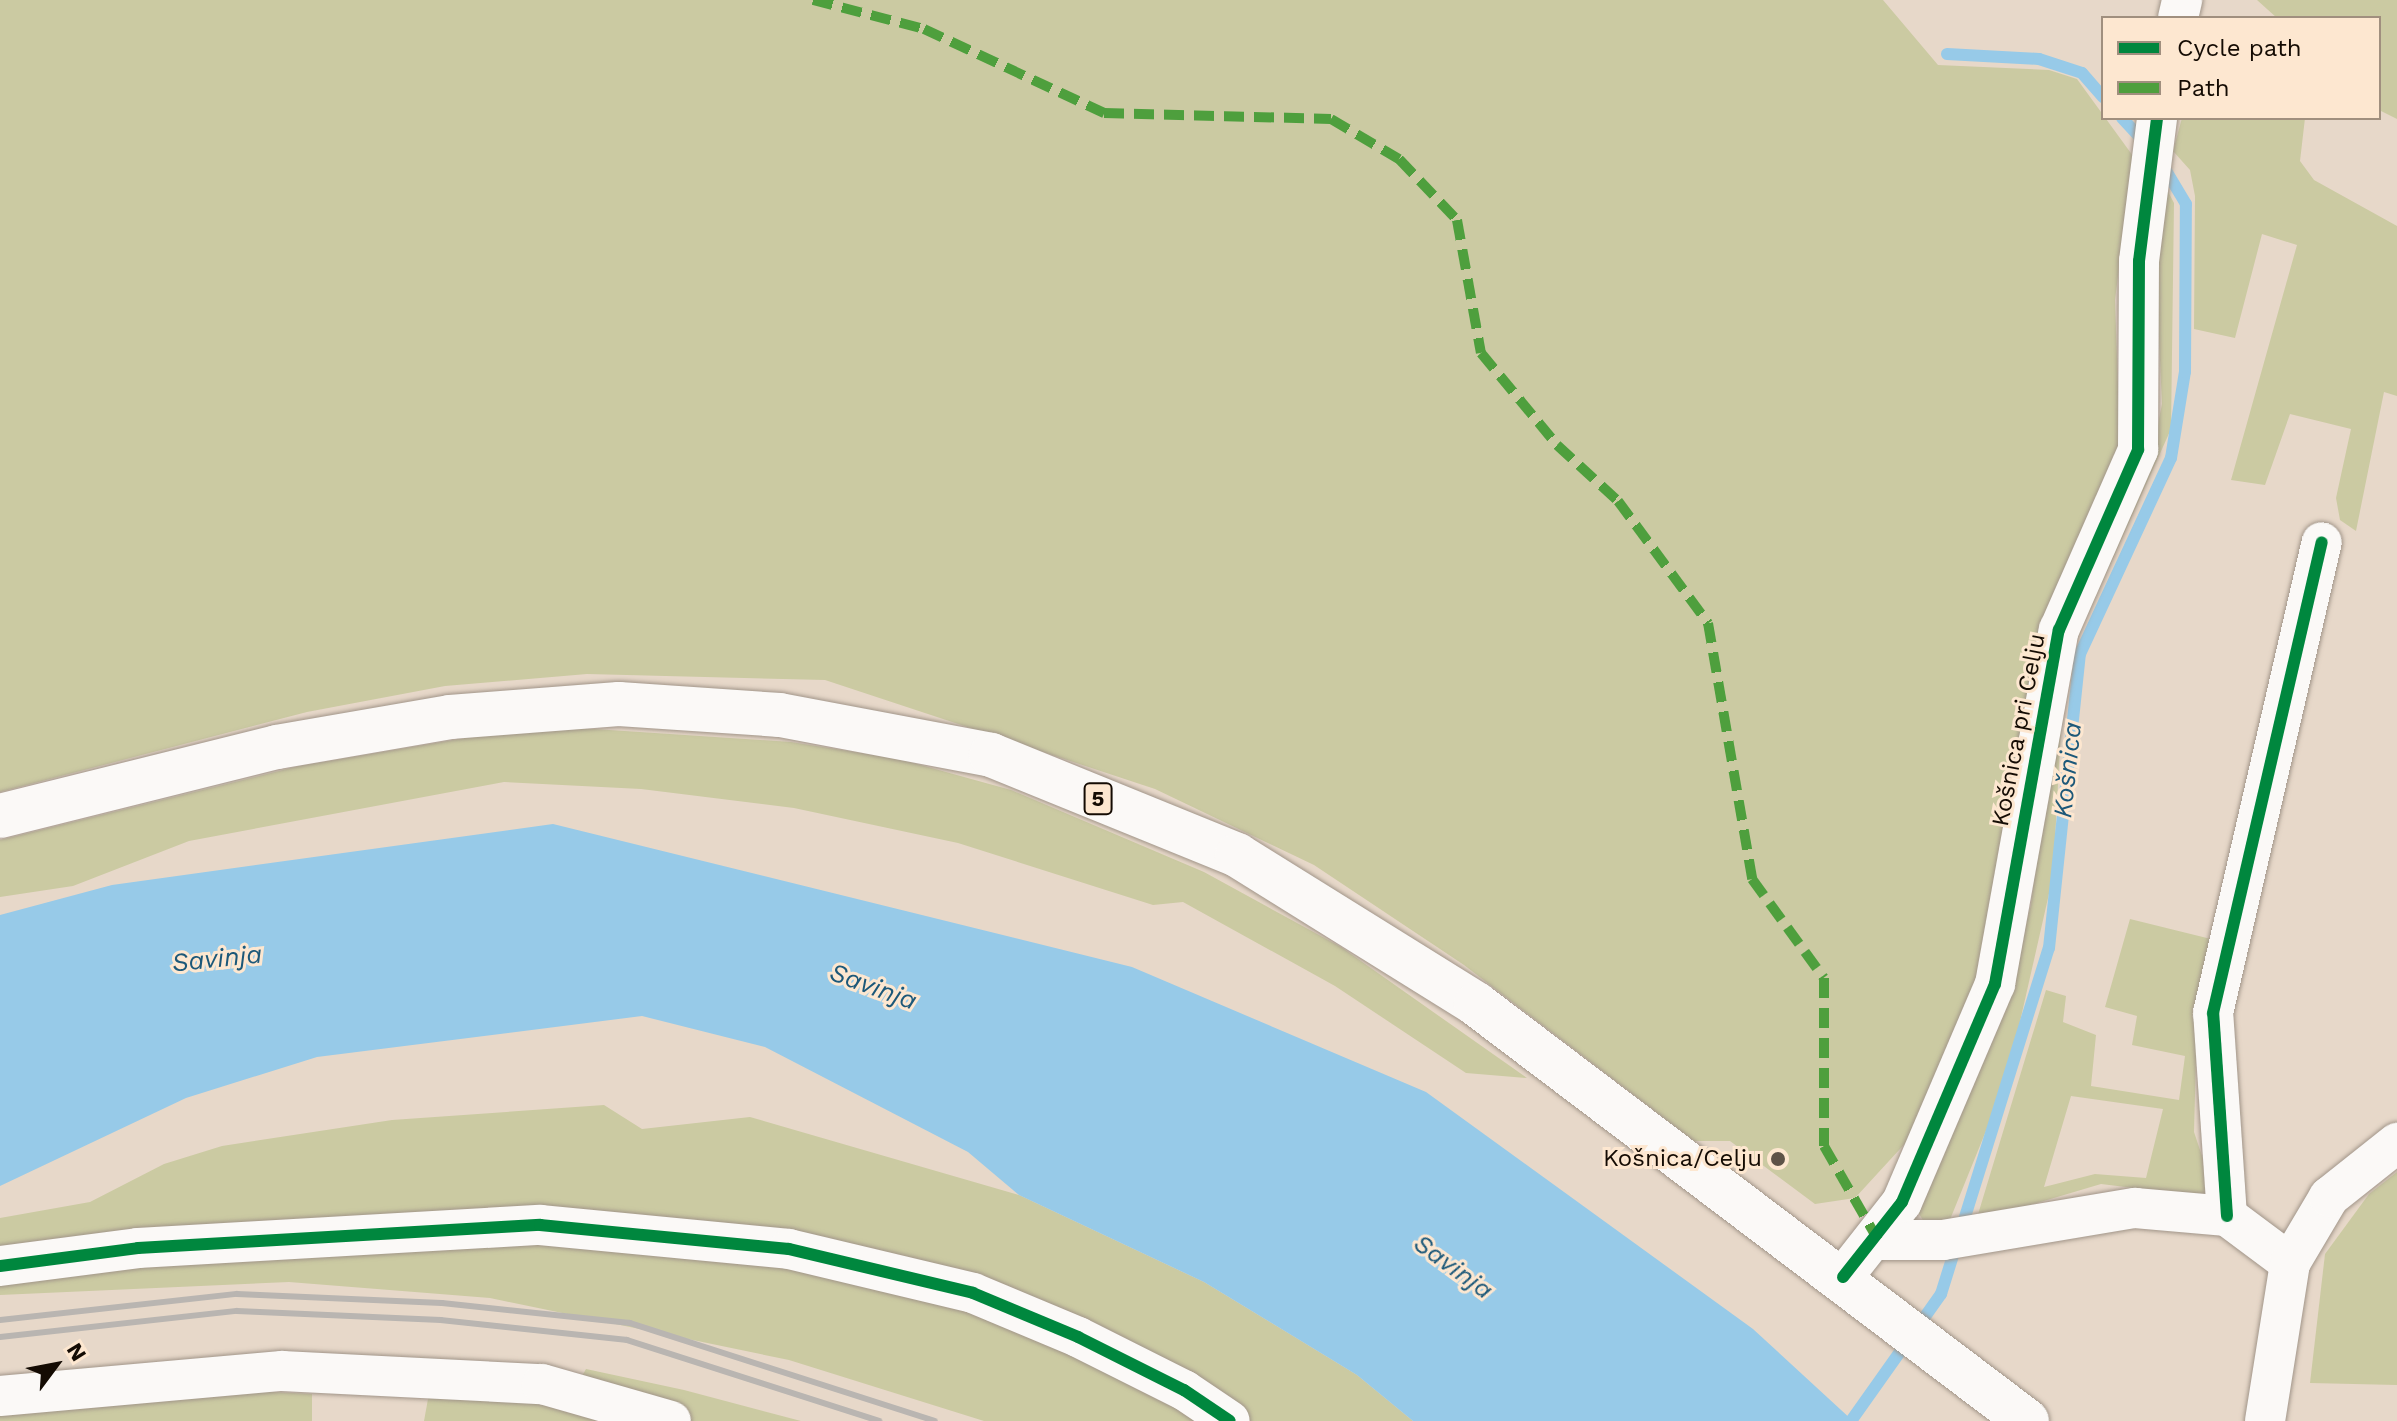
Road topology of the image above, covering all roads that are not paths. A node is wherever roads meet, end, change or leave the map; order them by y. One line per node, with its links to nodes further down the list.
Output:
1 (2157, 120): 6 (street, Košnica pri Celju)
2 (2322, 542): 5 (street)
3 (0, 816): 9 (main road, 5)
4 (2397, 1143): 7 (street)
5 (2227, 1216): 6 (street); 7 (street)
6 (1878, 1240): 9 (street, Košnica pri Celju)
7 (2290, 1263): 14 (street)
8 (0, 1266): 12 (street)
9 (1843, 1277): 13 (main road, 5)
10 (0, 1396): 11 (street)
11 (671, 1421)
12 (1230, 1421)
13 (2027, 1421)
14 (2265, 1421)

